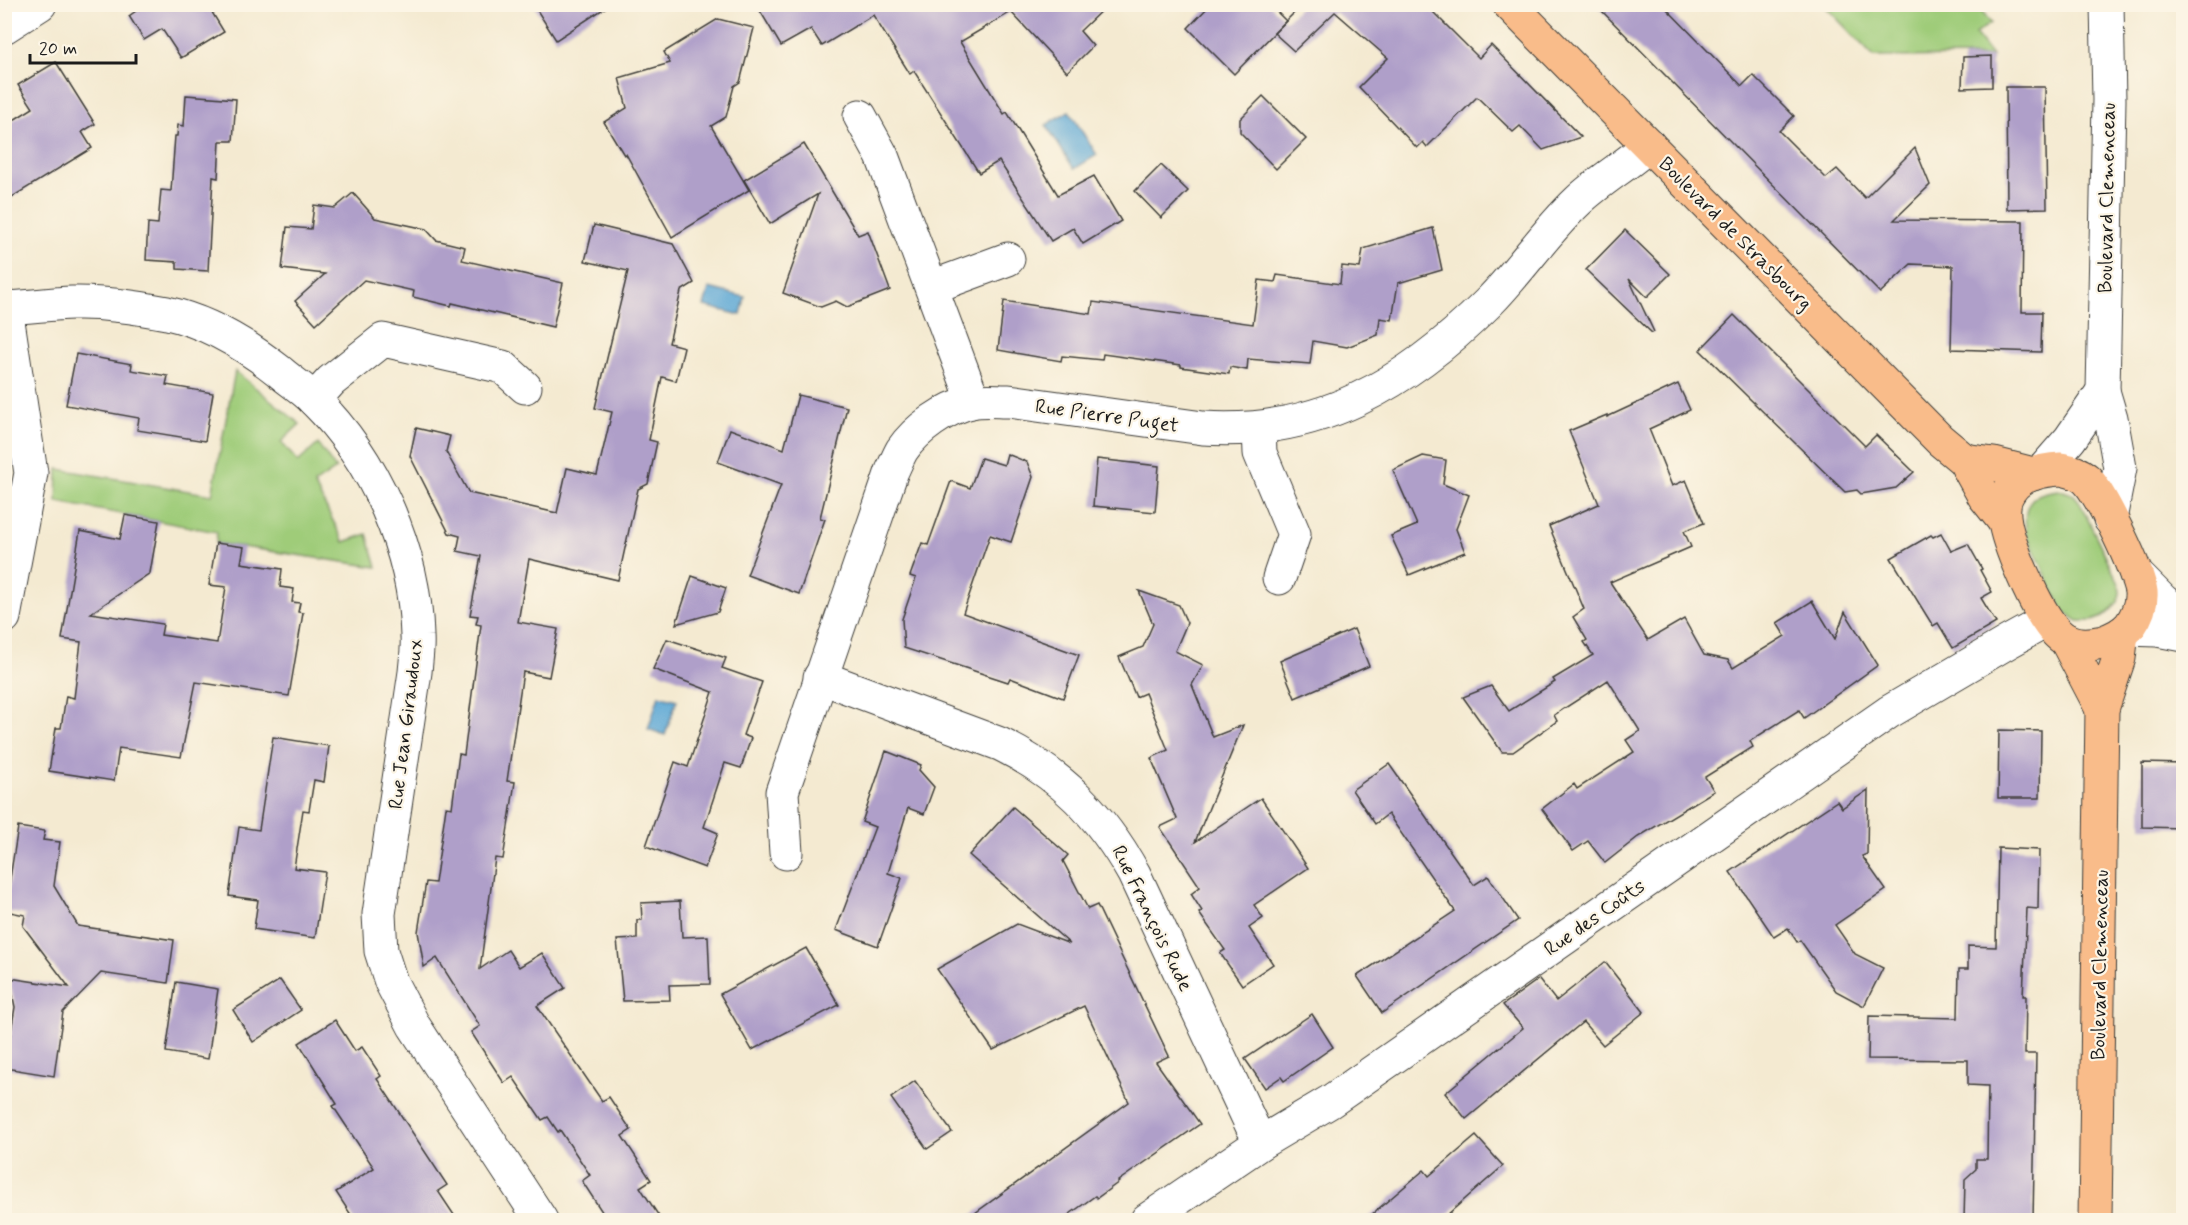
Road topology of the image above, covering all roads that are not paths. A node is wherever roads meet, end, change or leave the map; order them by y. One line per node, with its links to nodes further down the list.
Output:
1 (40, 4): 4 (street)
2 (1509, 4): 6 (main road, Boulevard de Strasbourg)
3 (2107, 4): 11 (street, Boulevard Clemenceau)
4 (4, 27)
5 (860, 116): 8 (street)
6 (1649, 145): 14 (street, Rue Pierre Puget); 15 (main road, Boulevard de Strasbourg)
7 (1008, 259): 8 (street)
8 (932, 287): 13 (street)
9 (5, 308): 12 (street, Rue Jean Giraudoux); 21 (street)
10 (525, 387): 12 (street)
11 (2103, 391): 16 (street); 17 (street, Boulevard Clemenceau)
12 (314, 400): 30 (street, Rue Jean Giraudoux)
13 (971, 402): 14 (street, Rue Pierre Puget); 26 (street, Rue Pierre Puget)
14 (1259, 428): 20 (street)
15 (1964, 460): 16 (main road); 18 (main road, Boulevard de Strasbourg)
16 (2038, 472): 17 (main road); 18 (main road)
17 (2109, 519): 19 (main road)
18 (2004, 521): 23 (main road)
19 (2136, 574): 22 (street); 24 (main road)
20 (1279, 578)
21 (4, 616)
22 (2184, 616)
23 (2056, 631): 24 (main road); 27 (main road, Boulevard Clemenceau); 29 (street, Rue des Coûts)
24 (2125, 631): 25 (street); 27 (main road, Boulevard Clemenceau)
25 (2184, 635)
26 (820, 676): 28 (street, Rue Pierre Puget); 29 (street, Rue François Rude)
27 (2102, 709): 32 (main road, Boulevard Clemenceau)
28 (786, 853)
29 (1262, 1142): 31 (street, Rue des Coûts)
30 (541, 1221)
31 (1147, 1221)
32 (2095, 1221)

